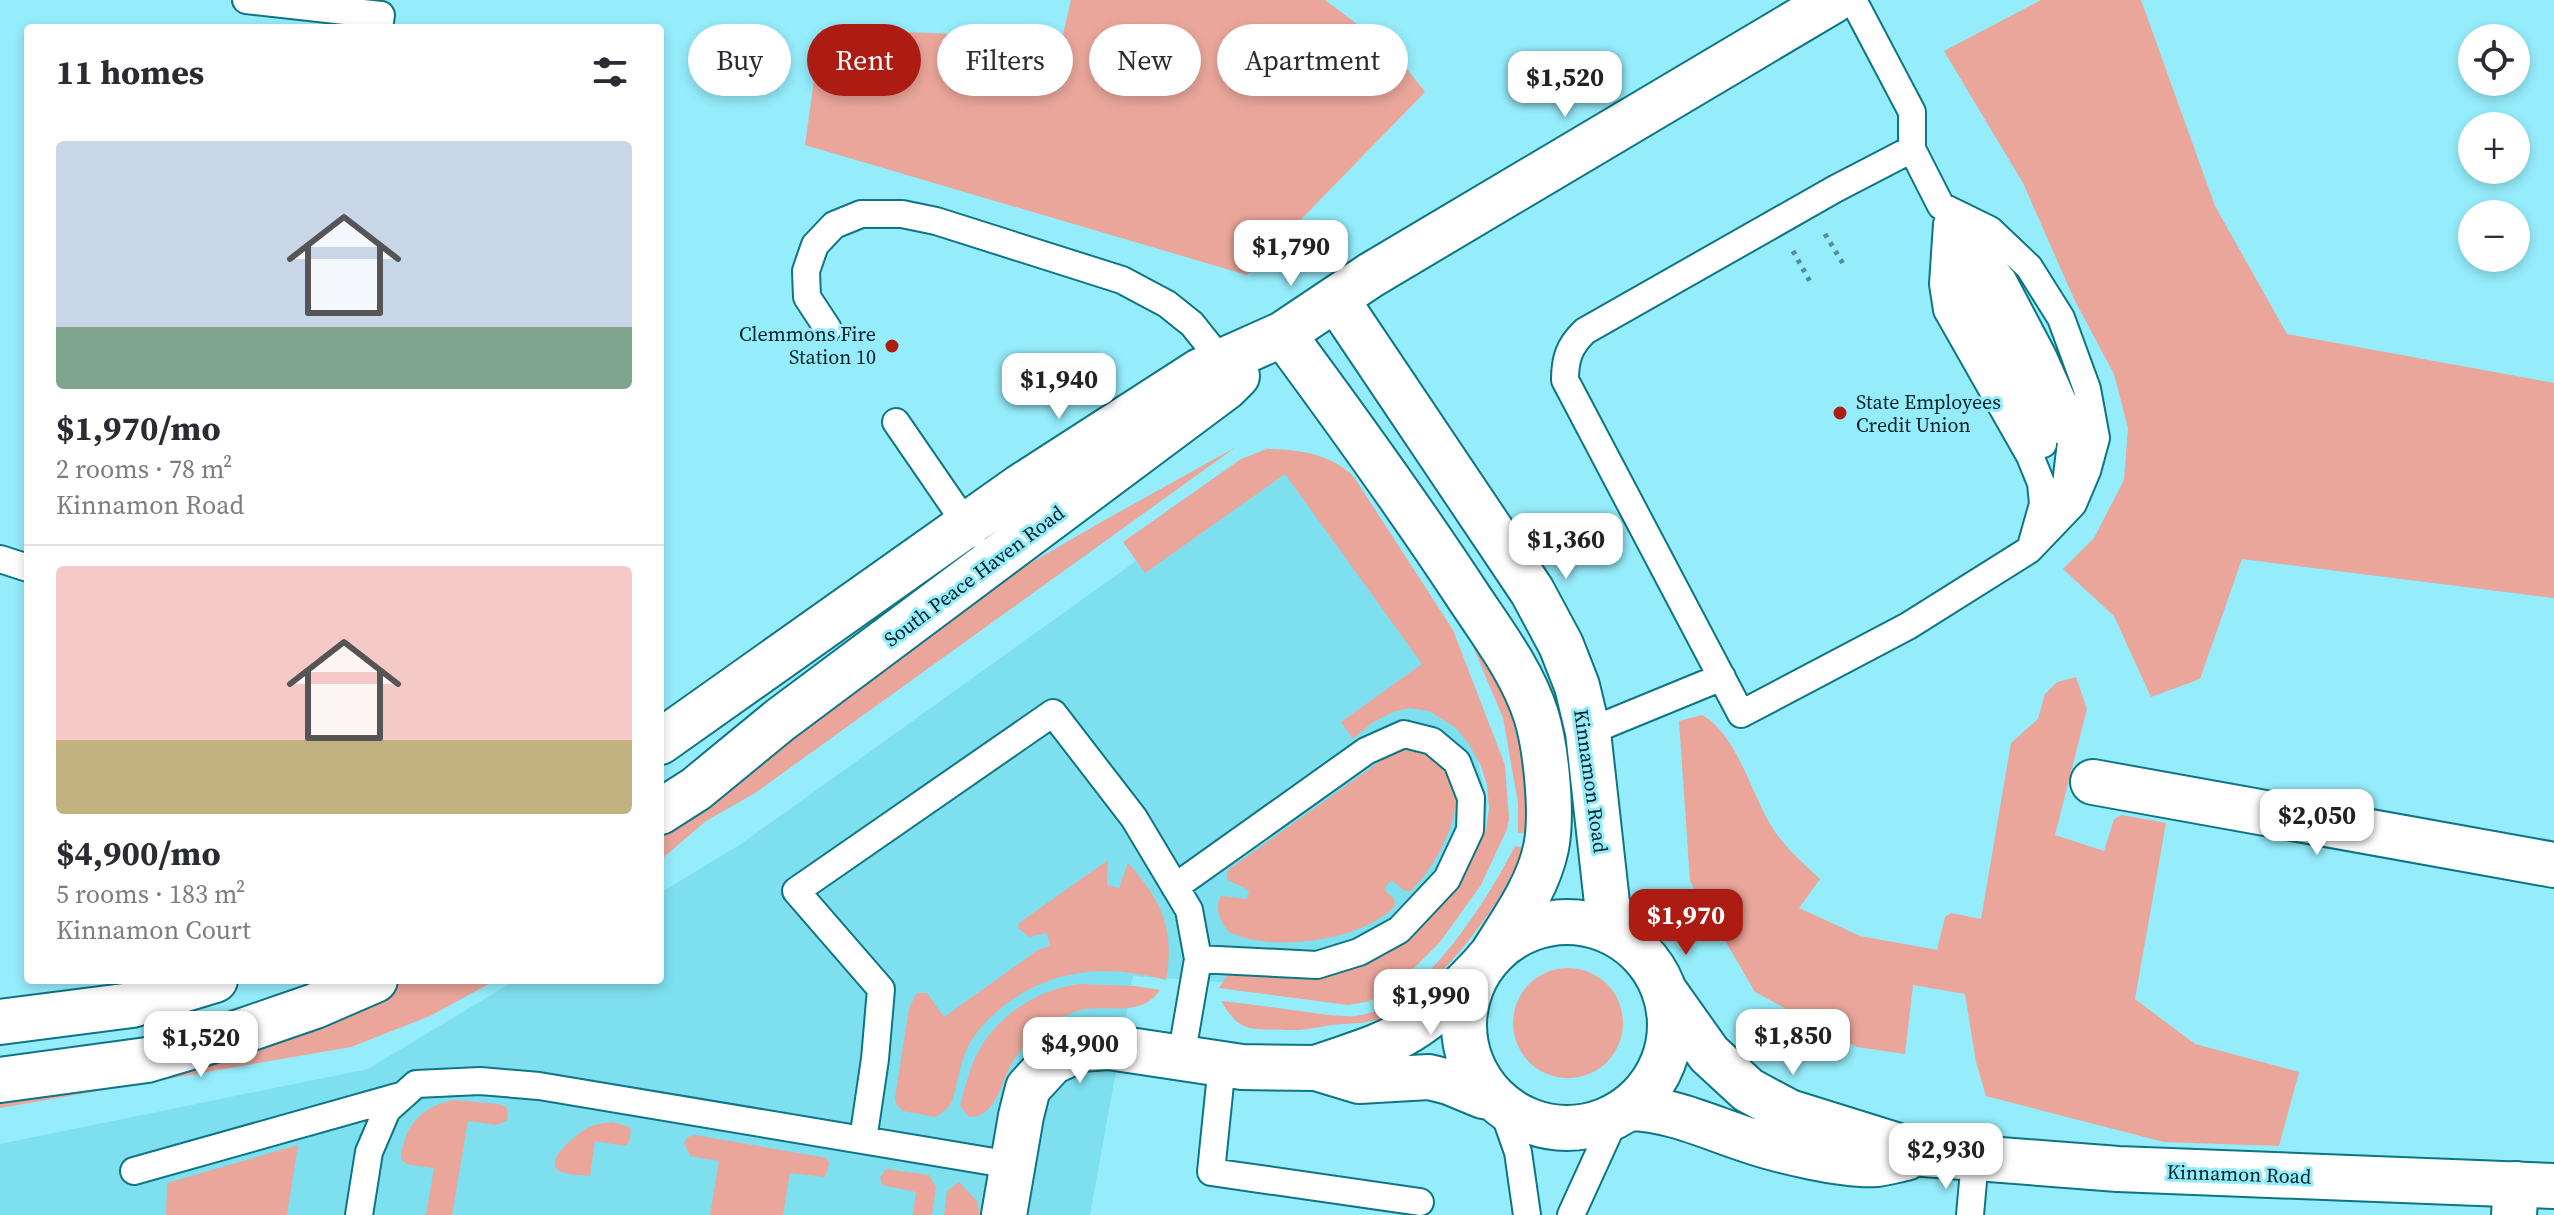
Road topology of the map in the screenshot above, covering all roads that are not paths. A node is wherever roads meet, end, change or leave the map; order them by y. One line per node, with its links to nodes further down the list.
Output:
1 (246, 0): 4 (lane)
2 (1834, 0): 7 (main road, South Peace Haven Road)
3 (1853, 0): 5 (lane)
4 (380, 24)
5 (1912, 149): 6 (lane); 17 (lane)
6 (1946, 217): 13 (lane); 13 (lane); 13 (lane)
7 (1336, 299): 9 (main road, South Peace Haven Road); 18 (main road, Kinnamon Road)
8 (828, 329): 10 (lane)
9 (1283, 334): 10 (main road, South Peace Haven Road); 26 (main road, Kinnamon Road)
10 (1229, 370): 12 (main road, South Peace Haven Road); 15 (main road, South Peace Haven Road)
11 (896, 422): 12 (lane)
12 (966, 525): 15 (lane); 19 (main road, South Peace Haven Road)
13 (2029, 550): 17 (lane)
14 (0, 559): 16 (lane)
15 (993, 562): 21 (main road, South Peace Haven Road)
16 (24, 567)
17 (1722, 677): 18 (lane)
18 (1588, 732): 24 (main road, Kinnamon Road)
19 (664, 739)
20 (2093, 782): 22 (main road)
21 (664, 809)
22 (2554, 865)
23 (1175, 887): 25 (lane); 25 (lane); 37 (lane)
24 (1628, 942): 26 (main road, Kinnamon Road); 29 (main road, Kinnamon Road)
25 (1198, 959): 31 (lane)
26 (1487, 961): 32 (main road); 35 (main road, Kinnamon Road)
27 (202, 984): 30 (main road)
28 (366, 984): 33 (main road)
29 (1665, 992): 36 (main road, Kinnamon Road); 38 (main road, Kinnamon Road)
30 (0, 1022)
31 (1202, 1061): 32 (main road); 40 (main road); 43 (lane)
32 (1316, 1068): 35 (main road)
33 (0, 1080)
34 (404, 1095): 37 (lane); 41 (lane); 44 (lane)
35 (1497, 1100): 36 (main road, Kinnamon Road); 46 (lane)
36 (1623, 1111): 38 (main road, Kinnamon Road); 47 (lane)
37 (863, 1140): 40 (lane)
38 (1924, 1154): 39 (main road, Kinnamon Road)
39 (1975, 1159): 42 (main road, Kinnamon Road); 48 (lane)
40 (1012, 1165): 45 (main road)
41 (134, 1171)
42 (2528, 1195)
43 (1420, 1202)
44 (359, 1215)
45 (1004, 1215)
46 (1527, 1215)
47 (1571, 1215)
48 (1970, 1215)

